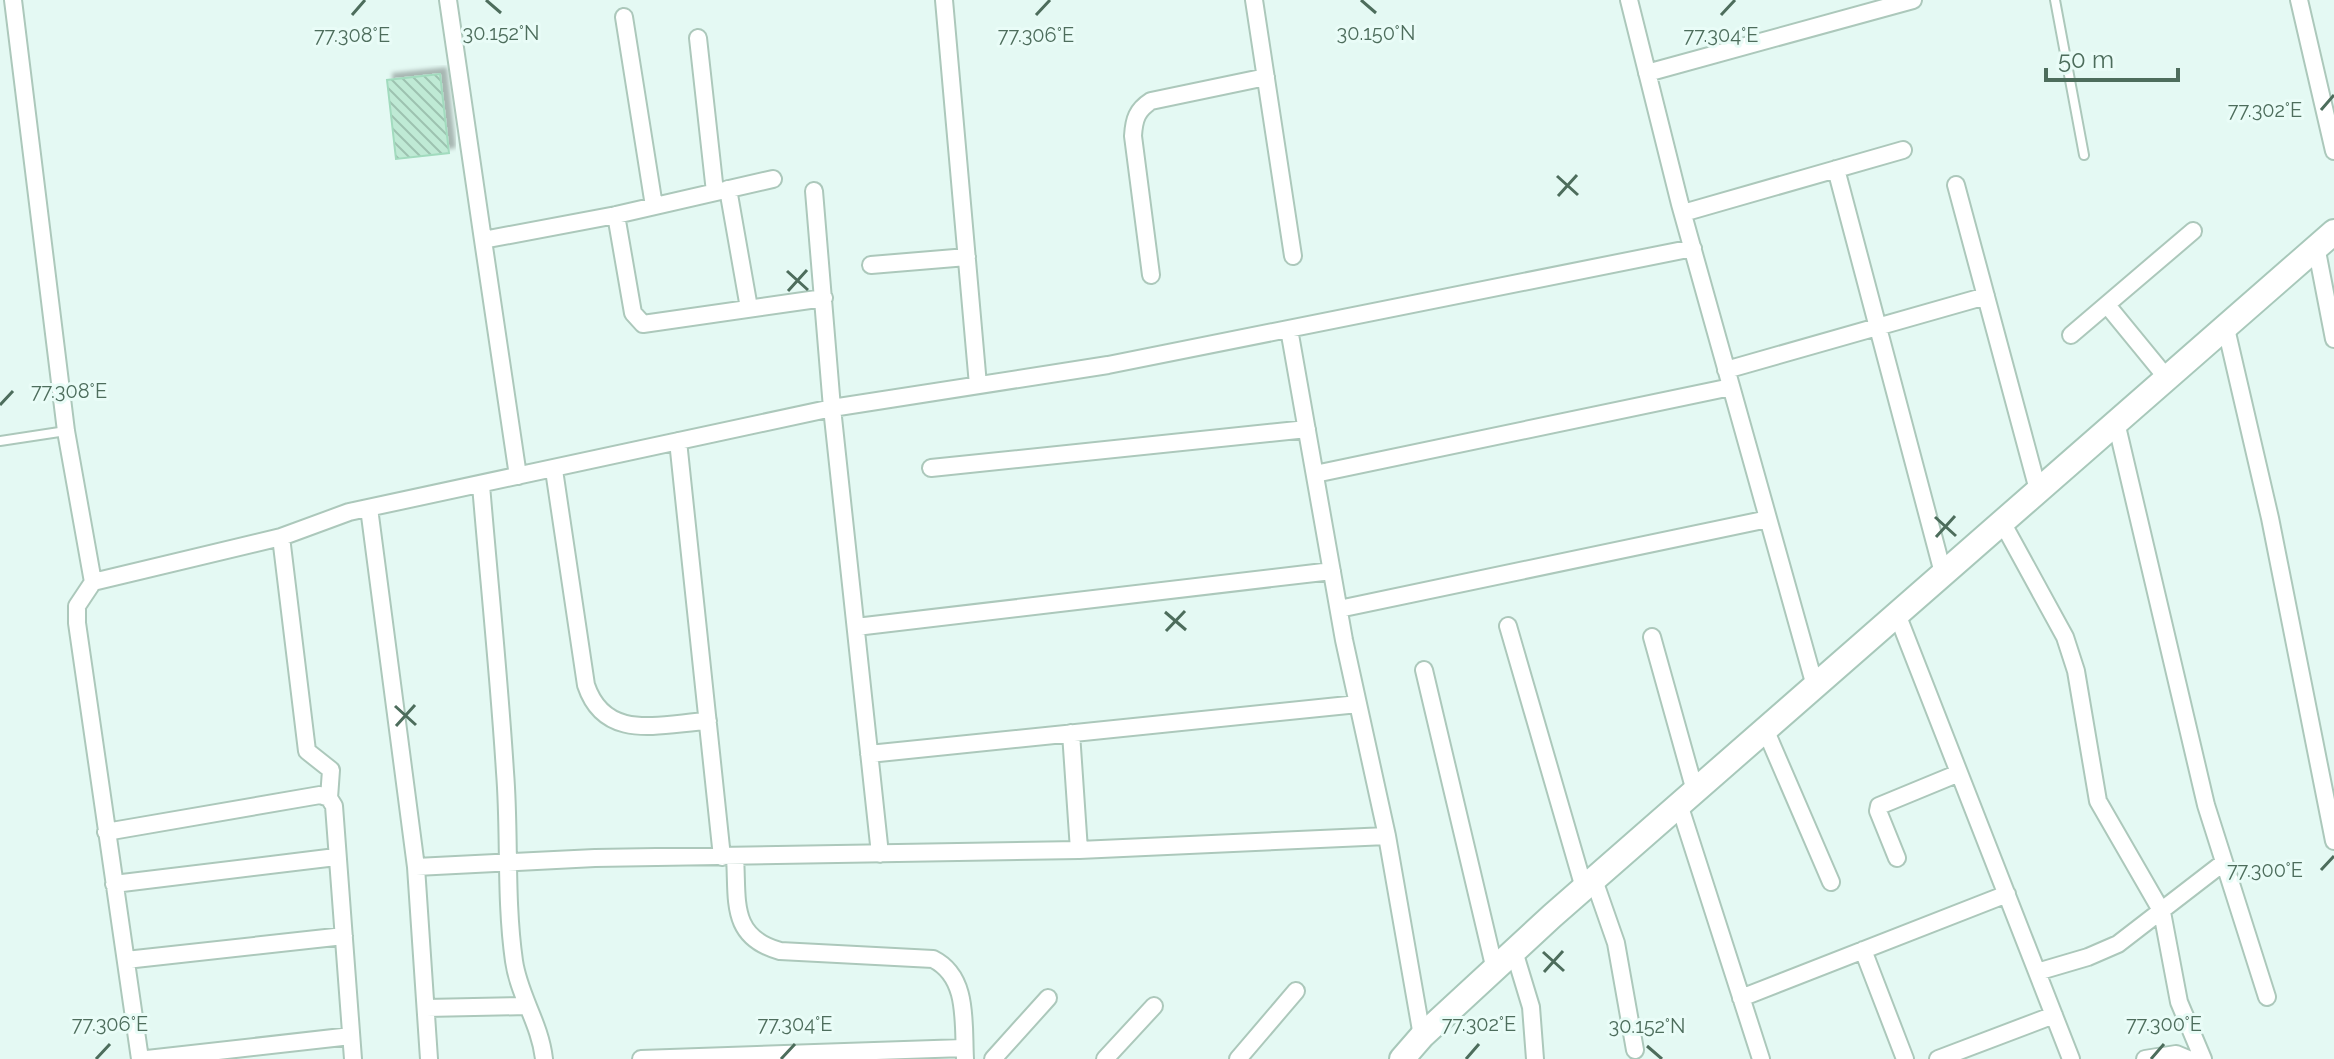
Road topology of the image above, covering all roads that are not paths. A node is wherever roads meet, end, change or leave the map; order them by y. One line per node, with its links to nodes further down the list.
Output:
1 (13, 0): 48 (street)
2 (448, 0): 26 (street)
3 (944, 0): 29 (street)
4 (1254, 0): 12 (street)
5 (1629, 0): 11 (street)
6 (1913, 0): 11 (street)
7 (2055, 0): 15 (lane)
8 (2299, 0): 14 (street)
9 (624, 17): 21 (street)
10 (698, 38): 19 (street)
11 (1647, 73): 22 (street)
12 (1266, 77): 28 (street); 31 (street)
13 (1903, 150): 16 (street)
14 (2334, 151)
15 (2084, 155)
16 (1836, 169): 22 (street); 37 (street)
17 (773, 179): 19 (street)
18 (1956, 185): 32 (street)
19 (721, 190): 21 (street); 35 (street)
20 (814, 191): 33 (street)
21 (654, 206): 23 (street)
22 (1683, 213): 27 (street)
23 (616, 215): 26 (street); 35 (street)
24 (2193, 231): 34 (street)
25 (2325, 239): 36 (street); 40 (street)
26 (483, 240): 54 (street)
27 (1693, 248): 38 (street); 41 (street)
28 (1293, 256)
29 (967, 257): 30 (street); 43 (street)
30 (871, 265)
31 (1151, 275)
32 (1986, 296): 37 (street); 56 (street)
33 (824, 298): 35 (street); 45 (street)
34 (2107, 305): 39 (street); 42 (street)
35 (749, 308)
36 (2225, 324): 42 (street); 81 (street)
37 (1877, 327): 41 (street); 62 (street)
38 (1289, 329): 43 (street); 47 (street)
39 (2071, 335)
40 (2334, 339)
41 (1726, 370): 44 (street)
42 (2166, 377): 46 (street)
43 (978, 385): 45 (street)
44 (1731, 387): 53 (street); 58 (street)
45 (832, 408): 50 (street); 67 (street)
46 (2116, 422): 56 (street); 87 (street)
47 (1307, 429): 51 (street); 53 (street)
48 (66, 431): 49 (lane); 63 (street)
49 (0, 441)
50 (678, 441): 52 (street); 72 (street)
51 (931, 468)
52 (554, 470): 54 (street); 72 (street)
53 (1315, 474): 61 (street)
54 (518, 476): 55 (street)
55 (481, 485): 57 (street); 88 (street)
56 (2038, 490): 59 (street)
57 (369, 508): 60 (street); 89 (street)
58 (1768, 519): 64 (street); 70 (street)
59 (2002, 522): 62 (street); 94 (street)
60 (281, 537): 63 (street); 77 (street)
61 (1332, 571): 64 (street); 67 (street)
62 (1943, 573): 65 (street)
63 (93, 582): 79 (street)
64 (1339, 609): 71 (street)
65 (1897, 614): 70 (street); 76 (street)
66 (1508, 626): 92 (street)
67 (856, 627): 75 (street)
68 (1652, 637): 78 (street)
69 (1424, 670): 99 (street)
70 (1815, 686): 73 (street)
71 (1358, 704): 74 (street); 80 (street)
72 (708, 721): 85 (street)
73 (1765, 729): 78 (street); 90 (street)
74 (1071, 733): 75 (street); 82 (street)
75 (869, 754): 83 (street)
76 (1959, 773): 86 (street); 93 (street)
77 (329, 798): 79 (street); 84 (street)
78 (1687, 798): 92 (street); 104 (street)
79 (106, 832): 91 (street)
80 (1387, 836): 82 (street); 110 (street)
81 (2334, 841)
82 (1079, 850): 83 (street)
83 (880, 854): 85 (street)
84 (336, 857): 91 (street); 95 (street)
85 (729, 857): 88 (street); 112 (street)
86 (1897, 858)
87 (2223, 863): 94 (street); 102 (street)
88 (506, 864): 89 (street); 105 (street)
89 (416, 867): 107 (street)
90 (1831, 882)
91 (114, 884): 98 (street)
92 (1589, 884): 97 (street); 111 (street)
93 (2007, 894): 96 (street); 100 (street)
94 (2162, 912): 100 (street); 131 (street)
95 (344, 936): 98 (street); 109 (street)
96 (1863, 950): 104 (street); 126 (street)
97 (1514, 951): 99 (street); 124 (street)
98 (126, 960): 114 (street)
99 (1495, 970): 110 (street)
100 (2037, 972): 108 (street)
101 (1296, 991): 122 (street)
102 (2267, 997)
103 (1048, 998): 120 (street)
104 (1741, 998): 125 (street)
105 (527, 1006): 107 (street); 118 (street)
106 (1154, 1006): 121 (street)
107 (426, 1008): 117 (street)
108 (2054, 1015): 127 (street); 128 (street)
109 (351, 1036): 115 (street); 116 (street)
110 (1422, 1036): 123 (street)
111 (1635, 1050)
112 (965, 1053): 113 (street)
113 (742, 1057): 119 (street)
114 (140, 1059)
115 (147, 1059)
116 (353, 1059)
117 (429, 1059)
118 (544, 1059)
119 (641, 1059)
120 (993, 1059)
121 (1105, 1059)
122 (1238, 1059)
123 (1402, 1059)
124 (1535, 1059)
125 (1761, 1059)
126 (1905, 1059)
127 (1938, 1059)
128 (2071, 1059)
129 (2145, 1059): 130 (street)
130 (2188, 1059)
131 (2203, 1059)

